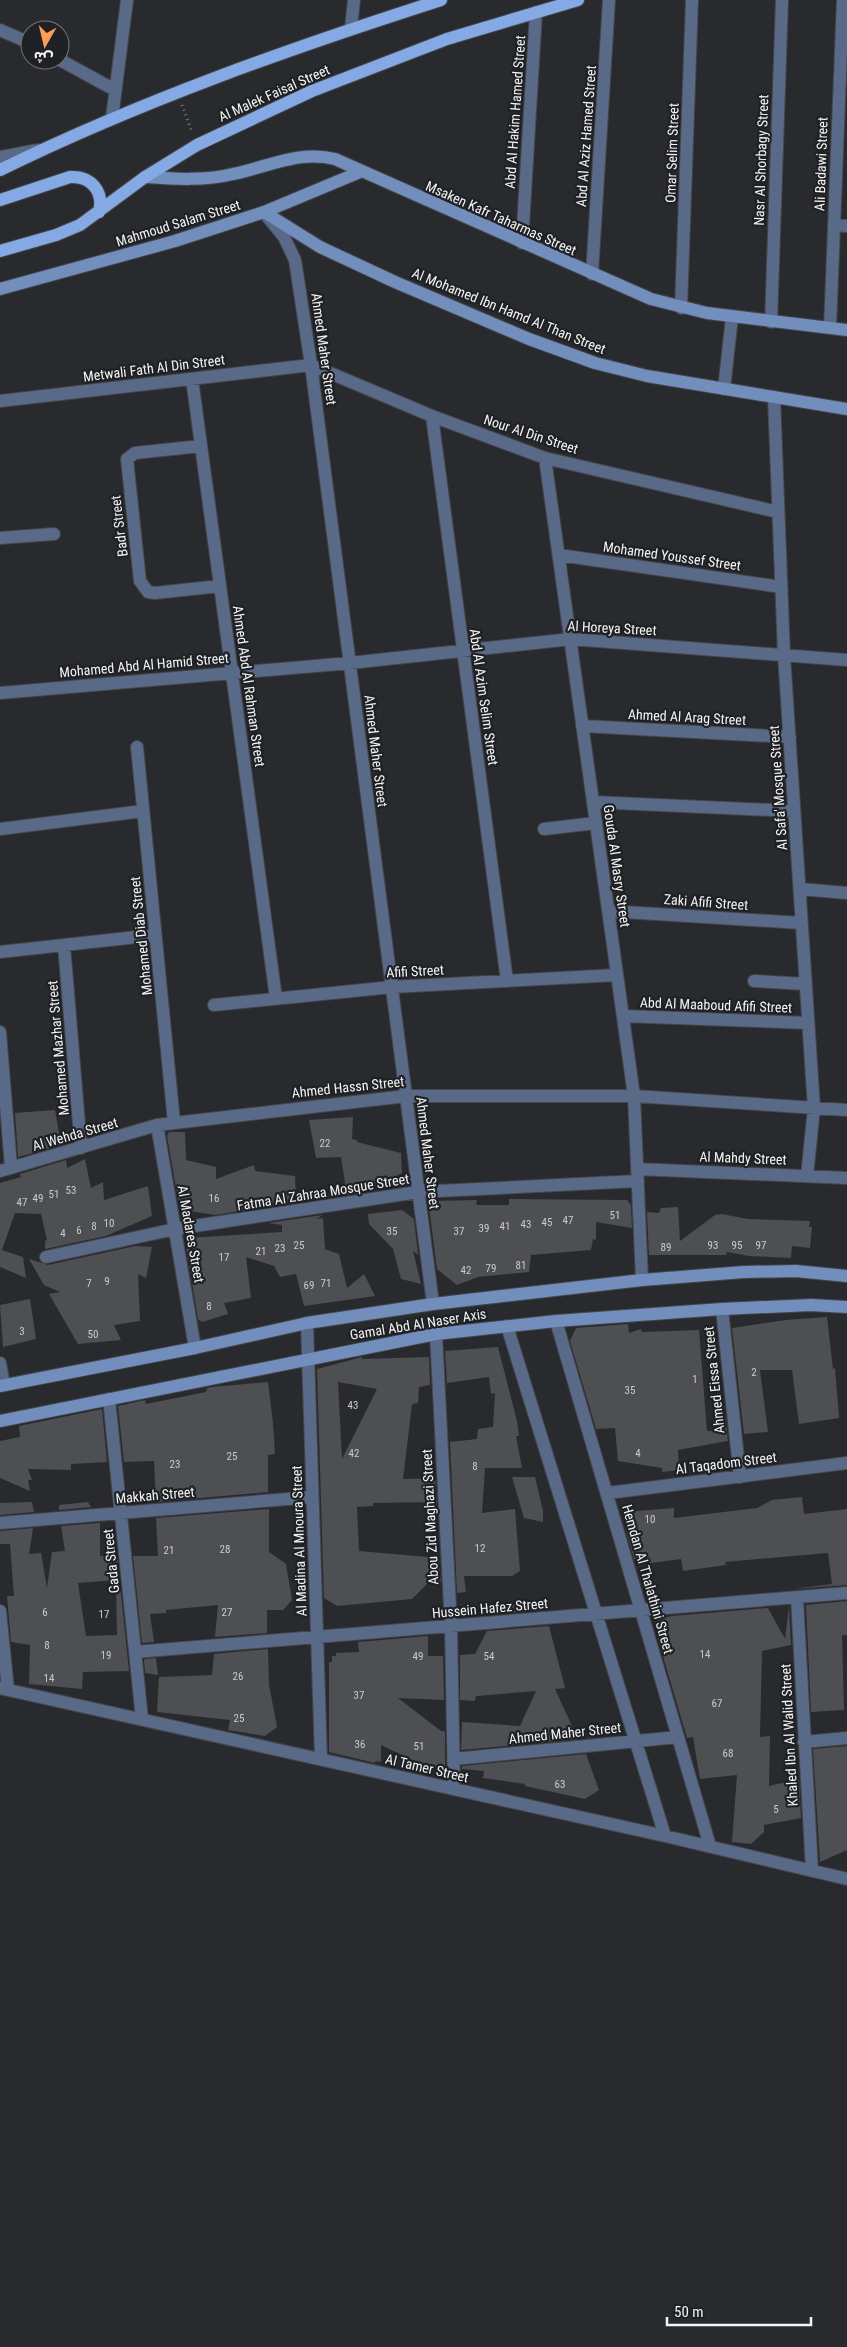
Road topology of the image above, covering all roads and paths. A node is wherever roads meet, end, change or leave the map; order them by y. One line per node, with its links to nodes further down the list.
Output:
1 (127, 0): 15 (street)
2 (354, 0): 10 (street)
3 (441, 0): 10 (main road)
4 (578, 0): 9 (main road, Al Malek Faisal Street)
5 (609, 0): 32 (street, Abd Al Aziz Hamed Street)
6 (692, 0): 34 (street, Omar Selim Street)
7 (782, 0): 36 (street, Nasr Al Shorbagy Street)
8 (843, 0): 13 (street, Ali Badawi Street)
9 (536, 12): 19 (main road, Al Malek Faisal Street); 30 (street, Abd Al Hakim Hamed Street)
10 (351, 28): 16 (main road)
11 (0, 30): 12 (street)
12 (20, 39)
13 (844, 54): 18 (street, Ali Badawi Street)
14 (70, 65): 15 (street)
15 (115, 90): 17 (street)
16 (178, 93): 17 (main road); 19 (path)
17 (112, 118): 20 (main road)
18 (842, 137): 28 (street, Ali Badawi Street)
19 (197, 145): 24 (main road, Al Malek Faisal Street)
20 (41, 150): 21 (street); 22 (main road)
21 (0, 157)
22 (0, 170)
23 (360, 172): 24 (street, Msaken Kafr Taharmas Street); 27 (street, Mahmoud Salam Street); 30 (street, Msaken Kafr Taharmas Street)
24 (145, 177): 26 (main road, Al Malek Faisal Street)
25 (0, 200): 26 (main road)
26 (99, 212): 31 (main road, Al Malek Faisal Street)
27 (264, 212): 33 (street, Mahmoud Salam Street); 39 (street, Ahmed Maher Street); 41 (street, Al Mohamed Ibn Hamd Al Than Street)
28 (834, 225): 29 (street); 37 (street, Ali Badawi Street)
29 (847, 226)
30 (522, 243): 32 (street, Msaken Kafr Taharmas Street)
31 (0, 251)
32 (592, 274): 34 (street, Msaken Kafr Taharmas Street)
33 (0, 289)
34 (681, 308): 35 (street, Msaken Kafr Taharmas Street)
35 (732, 317): 36 (street, Msaken Kafr Taharmas Street); 41 (street)
36 (771, 322): 37 (street, Msaken Kafr Taharmas Street)
37 (830, 328): 38 (street, Msaken Kafr Taharmas Street)
38 (847, 330)
39 (311, 365): 40 (street, Metwali Fath Al Din Street); 45 (street, Nour Al Din Street); 58 (street, Ahmed Maher Street)
40 (192, 379): 43 (street, Metwali Fath Al Din Street); 46 (street, Ahmed Abd Al Rahman Street)
41 (724, 389): 42 (street, Al Mohamed Ibn Hamd Al Than Street)
42 (774, 397): 44 (street, Al Mohamed Ibn Hamd Al Than Street); 48 (street, Al Safa' Mosque Street)
43 (0, 401)
44 (847, 408)
45 (432, 416): 47 (street, Nour Al Din Street); 55 (street, Abd Al Azim Selim Street)
46 (201, 446): 52 (street, Ahmed Abd Al Rahman Street); 52 (street, Badr Street)
47 (545, 458): 48 (street, Nour Al Din Street); 51 (street, Gouda Al Masry Street)
48 (778, 512): 53 (street, Al Safa' Mosque Street)
49 (54, 534): 50 (street)
50 (0, 538)
51 (559, 555): 53 (street, Mohamed Youssef Street); 54 (street, Gouda Al Masry Street)
52 (220, 586): 59 (street, Ahmed Abd Al Rahman Street)
53 (781, 587): 56 (street, Al Safa' Mosque Street)
54 (571, 639): 55 (street, Al Horeya Street); 56 (street, Al Horeya Street); 61 (street, Gouda Al Masry Street)
55 (463, 650): 58 (street, Al Horeya Street); 78 (street, Abd Al Azim Selim Street)
56 (784, 655): 57 (street, Al Horeya Street); 62 (street, Al Safa' Mosque Street)
57 (847, 660)
58 (350, 663): 59 (street, Mohamed Abd Al Hamid Street); 81 (street, Ahmed Maher Street)
59 (232, 673): 60 (street, Mohamed Abd Al Hamid Street); 82 (street, Ahmed Abd Al Rahman Street)
60 (0, 693)
61 (582, 726): 62 (street, Ahmed Al Arag Street); 64 (street, Gouda Al Masry Street)
62 (790, 737): 66 (street, Al Safa' Mosque Street)
63 (137, 747): 65 (street, Mohamed Diab Street)
64 (593, 802): 66 (street); 67 (street, Gouda Al Masry Street)
65 (143, 811): 68 (street); 74 (street, Mohamed Diab Street)
66 (794, 811): 70 (street, Al Safa' Mosque Street)
67 (596, 823): 69 (street); 72 (street, Gouda Al Masry Street)
68 (0, 829)
69 (544, 829)
70 (800, 889): 71 (street); 73 (street, Al Safa' Mosque Street)
71 (847, 893)
72 (608, 911): 73 (street, Zaki Afifi Street); 77 (street, Gouda Al Masry Street)
73 (802, 923): 80 (street, Al Safa' Mosque Street)
74 (156, 935): 75 (street); 91 (street, Mohamed Diab Street)
75 (64, 945): 76 (street); 93 (street, Mohamed Mazhar Street)
76 (0, 952)
77 (617, 975): 78 (street, Afifi Street); 84 (street, Gouda Al Masry Street)
78 (507, 981): 81 (street, Afifi Street)
79 (754, 982): 80 (street)
80 (805, 984): 85 (street, Al Safa' Mosque Street)
81 (392, 986): 82 (street, Afifi Street); 87 (street, Ahmed Maher Street)
82 (276, 998): 83 (street, Afifi Street)
83 (214, 1005)
84 (623, 1016): 85 (street, Abd Al Maaboud Afifi Street); 88 (street, Gouda Al Masry Street)
85 (808, 1024): 89 (street, Al Safa' Mosque Street)
86 (0, 1032): 94 (street)
87 (406, 1096): 88 (street, Ahmed Hassn Street); 91 (street, Ahmed Hassn Street); 98 (street, Ahmed Maher Street)
88 (634, 1096): 89 (street, Ahmed Hassn Street); 95 (street, Gouda Al Masry Street)
89 (814, 1108): 90 (street, Ahmed Hassn Street); 96 (street, Al Safa' Mosque Street)
90 (847, 1110)
91 (174, 1122): 92 (street, Ahmed Hassn Street)
92 (157, 1125): 93 (street, Al Wehda Street); 99 (street, Al Madares Street)
93 (81, 1148): 94 (street, Al Wehda Street)
94 (6, 1169)
95 (638, 1175): 96 (street, Al Mahdy Street); 98 (street, Fatma Al Zahraa Mosque Street); 102 (street, Gouda Al Masry Street)
96 (806, 1176): 97 (street, Al Mahdy Street)
97 (847, 1178)
98 (418, 1192): 99 (street, Fatma Al Zahraa Mosque Street); 103 (street, Ahmed Maher Street)
99 (175, 1230): 100 (street, Fatma Al Zahraa Mosque Street); 110 (street, Al Madares Street)
100 (46, 1257)
101 (847, 1276): 102 (street, Gamal Abd Al Naser Axis)
102 (642, 1280): 103 (street, Gamal Abd Al Naser Axis)
103 (433, 1304): 107 (street, Gamal Abd Al Naser Axis)
104 (847, 1307): 105 (street, Gamal Abd Al Naser Axis)
105 (722, 1309): 106 (street, Gamal Abd Al Naser Axis); 117 (street, Ahmed Eissa Street)
106 (556, 1321): 108 (street, Gamal Abd Al Naser Axis); 118 (street, Hemdan Al Thalathini Street)
107 (306, 1323): 110 (street, Gamal Abd Al Naser Axis); 111 (street, Al Madina Al Mnoura Street)
108 (507, 1326): 109 (street, Gamal Abd Al Naser Axis); 126 (street)
109 (436, 1334): 111 (street, Gamal Abd Al Naser Axis); 127 (street, Abou Zid Maghazi Street)
110 (195, 1348): 113 (street, Gamal Abd Al Naser Axis)
111 (306, 1359): 114 (street, Gamal Abd Al Naser Axis); 119 (street, Al Madina Al Mnoura Street)
112 (0, 1363): 113 (street)
113 (2, 1385)
114 (108, 1399): 115 (street, Gamal Abd Al Naser Axis); 120 (street, Gada Street)
115 (0, 1421)
116 (847, 1463): 117 (street, Al Taqadom Street)
117 (740, 1477): 118 (street, Al Taqadom Street)
118 (608, 1493): 125 (street, Hemdan Al Thalathini Street)
119 (312, 1498): 120 (street, Makkah Street); 128 (street, Al Madina Al Mnoura Street)
120 (121, 1513): 121 (street, Makkah Street); 129 (street, Gada Street)
121 (0, 1523)
122 (847, 1593): 123 (street, Hussein Hafez Street)
123 (797, 1598): 125 (street, Hussein Hafez Street); 135 (street, Khaled Ibn Al Walid Street)
124 (0, 1610): 130 (street)
125 (642, 1610): 126 (street, Hussein Hafez Street); 132 (street, Hemdan Al Thalathini Street)
126 (597, 1614): 127 (street, Hussein Hafez Street); 134 (street)
127 (451, 1626): 128 (street, Hussein Hafez Street); 137 (street, Abou Zid Maghazi Street)
128 (317, 1637): 129 (street, Hussein Hafez Street); 136 (street, Al Madina Al Mnoura Street)
129 (135, 1652): 131 (street, Gada Street)
130 (4, 1689): 131 (street, Al Tamer Street)
131 (142, 1719): 136 (street, Al Tamer Street)
132 (678, 1737): 134 (street, Ahmed Maher Street); 140 (street, Hemdan Al Thalathini Street)
133 (847, 1738): 135 (street)
134 (636, 1741): 137 (street, Ahmed Maher Street); 139 (street)
135 (804, 1742): 141 (street, Khaled Ibn Al Walid Street)
136 (320, 1759): 138 (street, Al Tamer Street)
137 (454, 1759): 138 (street, Abou Zid Maghazi Street)
138 (454, 1789): 139 (street, Al Tamer Street)
139 (664, 1836): 140 (street, Al Tamer Street)
140 (710, 1846): 141 (street, Al Tamer Street)
141 (812, 1870): 142 (street, Al Tamer Street)
142 (847, 1879)

